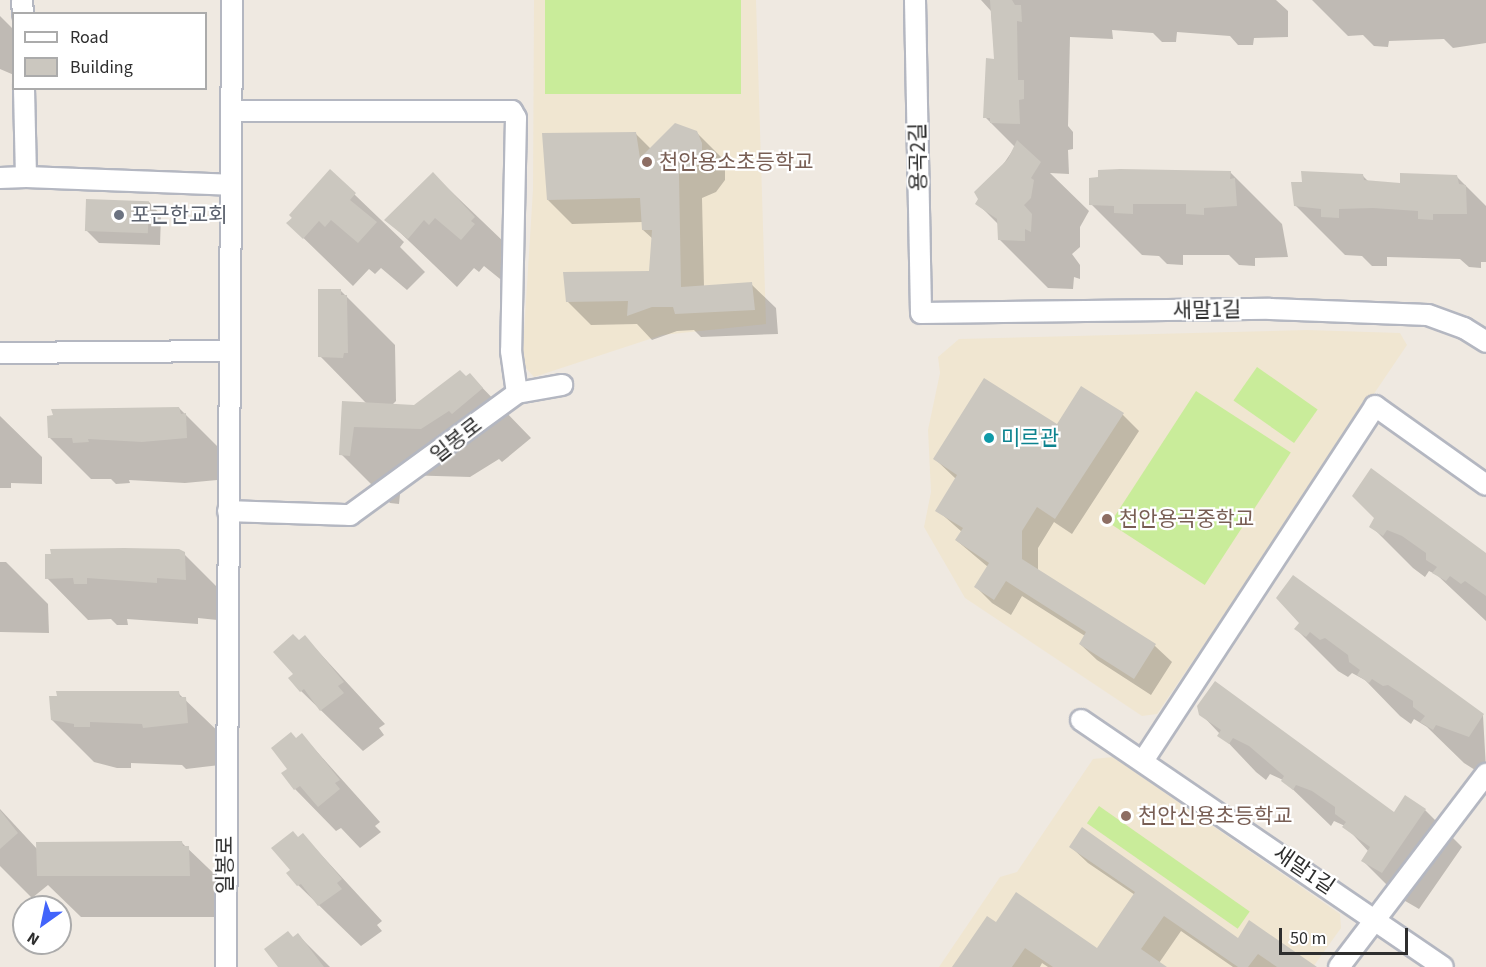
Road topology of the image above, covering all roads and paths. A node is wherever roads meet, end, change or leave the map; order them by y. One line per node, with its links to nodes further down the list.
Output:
1 (232, 0): 4 (street, 일봉로)
2 (915, 0): 8 (street, 용곡2길)
3 (24, 90): 5 (street)
4 (231, 111): 7 (street, 일봉로); 13 (street)
5 (26, 177): 6 (street); 7 (street)
6 (0, 178)
7 (230, 185): 10 (street, 일봉로)
8 (921, 313): 9 (street, 새말1길)
9 (1486, 342)
10 (228, 351): 11 (street); 15 (street, 일봉로)
11 (0, 353)
12 (562, 385): 13 (street)
13 (517, 393): 15 (street, 일봉로)
14 (1486, 485): 17 (street)
15 (228, 512): 20 (street, 일봉로)
16 (1082, 720): 17 (street, 새말1길)
17 (1143, 761): 19 (street, 새말1길)
18 (1486, 774): 19 (street)
19 (1375, 918): 21 (street); 22 (street, 새말1길)
20 (226, 967)
21 (1339, 967)
22 (1443, 967)

